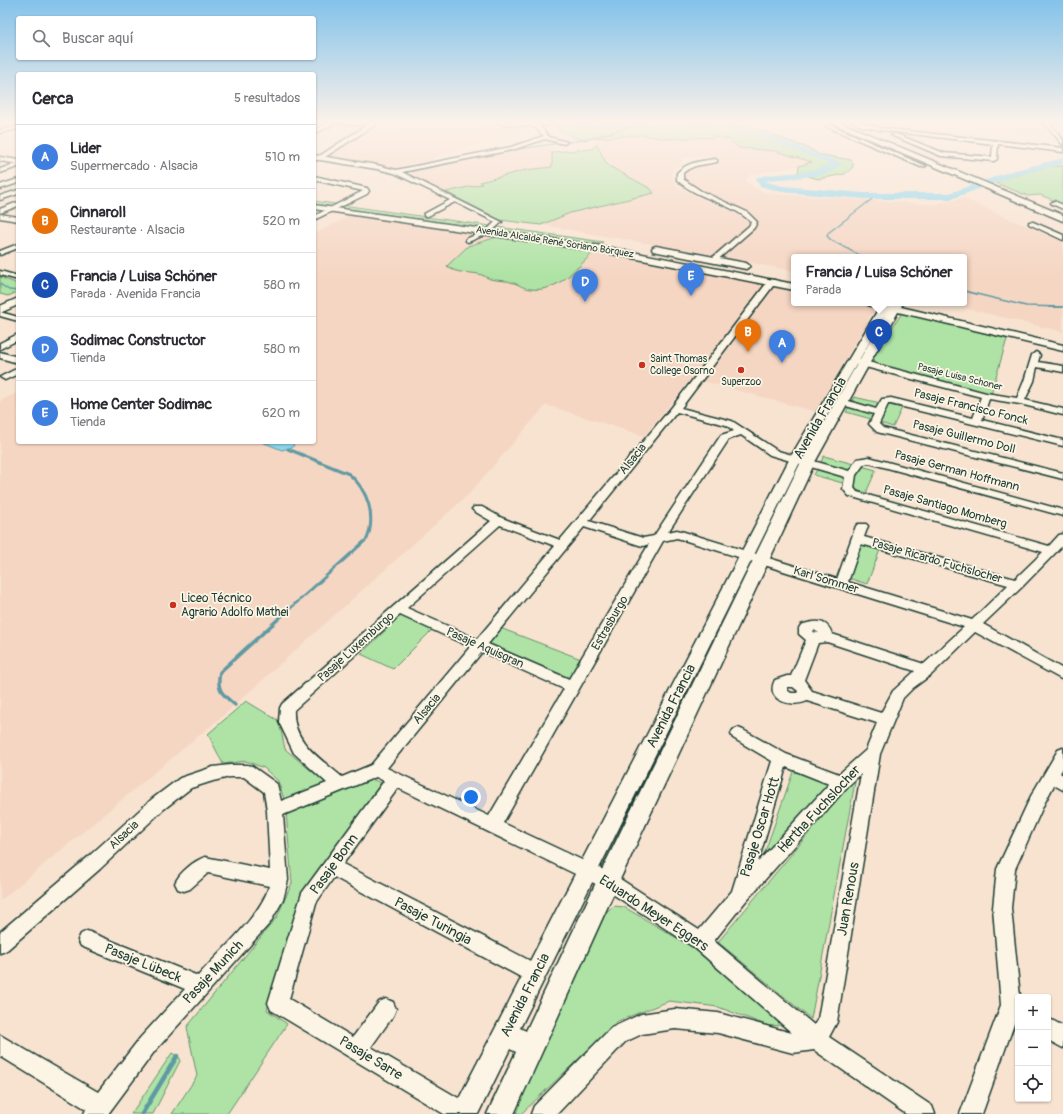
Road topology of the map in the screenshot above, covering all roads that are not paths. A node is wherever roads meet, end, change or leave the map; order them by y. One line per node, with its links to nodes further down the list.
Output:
1 (398, 173): 14 (street)
2 (680, 173): 42 (street)
3 (959, 173): 5 (highway)
4 (961, 173): 5 (highway)
5 (970, 177): 11 (highway)
6 (316, 178): 15 (street)
7 (0, 181): 8 (street)
8 (15, 182): 9 (street)
9 (0, 187)
10 (16, 193): 12 (street)
11 (1008, 194): 26 (highway); 30 (highway)
12 (0, 198)
13 (316, 199): 15 (main road)
14 (454, 200): 25 (street); 34 (street)
15 (344, 203): 22 (street); 24 (main road)
16 (1054, 203): 20 (street)
17 (16, 205): 21 (street)
18 (0, 207): 21 (street)
19 (316, 207): 22 (main road, Avenida Alcalde René Soriano Bórquez)
20 (1063, 207)
21 (7, 208): 23 (street)
22 (331, 209): 28 (street); 33 (main road, Avenida Alcalde René Soriano Bórquez)
23 (0, 211)
24 (403, 211)
25 (422, 214): 29 (main road)
26 (1063, 214)
27 (0, 216): 31 (street)
28 (316, 217)
29 (442, 217)
30 (1063, 218)
31 (16, 219)
32 (1031, 224): 36 (street)
33 (480, 225): 34 (main road, Avenida Alcalde René Soriano Bórquez); 35 (main road, Avenida Alcalde René Soriano Bórquez); 35 (street)
34 (501, 225): 35 (street)
35 (489, 232): 40 (main road, Avenida Alcalde René Soriano Bórquez)
36 (1063, 238)
37 (611, 240): 40 (main road)
38 (16, 247): 41 (street)
39 (648, 247): 42 (main road, Avenida Alcalde René Soriano Bórquez)
40 (602, 249): 43 (main road, Avenida Alcalde René Soriano Bórquez)
41 (0, 254)
42 (715, 260): 43 (main road); 44 (main road, Avenida Alcalde René Soriano Bórquez)
43 (705, 269): 47 (main road, Avenida Alcalde René Soriano Bórquez)
44 (758, 269)
45 (0, 273): 46 (street)
46 (16, 277)
47 (772, 282): 48 (main road, Avenida Alcalde René Soriano Bórquez); 71 (street, Alsacia)
48 (791, 286)
49 (16, 297): 51 (main road)
50 (16, 302): 54 (main road)
51 (0, 304)
52 (891, 306): 64 (main road, Avenida Francia)
53 (896, 306): 57 (main road)
54 (0, 310)
55 (0, 314): 56 (street)
56 (16, 318)
57 (969, 325): 59 (main road); 61 (main road)
58 (16, 338): 60 (street)
59 (1063, 339)
60 (0, 346)
61 (1063, 348)
62 (0, 356): 63 (street)
63 (16, 360)
64 (858, 363): 68 (street, Pasaje Luisa Schoner); 69 (main road, Avenida Francia)
65 (1063, 369): 70 (street)
66 (16, 372): 67 (street)
67 (5, 377)
68 (986, 396): 70 (street, Pasaje Luisa Schoner); 74 (street)
69 (838, 400): 73 (street); 77 (main road, Avenida Francia)
70 (1020, 401): 72 (street, Pasaje Luisa Schoner)
71 (675, 408): 75 (street); 83 (street, Alsacia)
72 (1063, 412)
73 (879, 413): 74 (street, Pasaje Francisco Fonck); 79 (street, Pasaje Guillermo Doll)
74 (977, 421): 76 (street, Pasaje Francisco Fonck)
75 (741, 432): 77 (street); 85 (street, Estrasburgo)
76 (1063, 443)
77 (802, 460): 78 (street); 90 (main road, Avenida Francia)
78 (851, 475): 81 (street, Pasaje German Hoffmann); 89 (street, Pasaje Santiago Momberg)
79 (1063, 476)
80 (478, 509): 82 (street)
81 (1063, 513)
82 (498, 520): 88 (street); 93 (street, Pasaje Luxemburgo)
83 (581, 522): 85 (street, Karl Sommer); 88 (street, Alsacia)
84 (862, 526): 87 (street, Pasaje Ricardo Fuchslocher)
85 (658, 538): 90 (street, Karl Sommer); 98 (street, Estrasburgo)
86 (1063, 538): 89 (street, Hertha Fuchslocher)
87 (857, 539): 91 (street, Pasaje Ricardo Fuchslocher); 92 (street, Pasaje Ricardo Fuchslocher)
88 (562, 545): 95 (street, Alsacia)
89 (1051, 550): 91 (street, Hertha Fuchslocher)
90 (753, 558): 92 (street, Karl Sommer); 112 (main road, Avenida Francia); 114 (main road, Avenida Francia)
91 (1018, 584): 94 (street, Hertha Fuchslocher)
92 (841, 585): 94 (street, Karl Sommer)
93 (398, 609): 95 (street, Pasaje Aquisgran); 108 (street, Pasaje Luxemburgo)
94 (974, 625): 96 (street, Hertha Fuchslocher); 97 (street, Karl Sommer)
95 (479, 646): 98 (street, Pasaje Aquisgran); 104 (street, Alsacia)
96 (927, 670): 99 (street, Hertha Fuchslocher); 99 (street)
97 (1063, 675)
98 (573, 687): 110 (street, Estrasburgo)
99 (886, 720): 101 (street, Hertha Fuchslocher)
100 (738, 734): 103 (street)
101 (872, 754): 107 (street, Hertha Fuchslocher); 128 (street, Juan Renous)
102 (1063, 754): 106 (street)
103 (781, 758): 107 (street); 116 (street, Pasaje Oscar Hott)
104 (376, 770): 105 (street, Eduardo Meyer Eggers); 108 (street, Alsacia)
105 (394, 779): 110 (street, Eduardo Meyer Eggers); 111 (street, Pasaje Bonn)
106 (1057, 780): 123 (street)
107 (841, 782): 116 (street, Hertha Fuchslocher)
108 (340, 785): 109 (street, Alsacia)
109 (275, 811): 113 (street, Pasaje Munich); 119 (street, Alsacia)
110 (492, 826): 112 (street, Eduardo Meyer Eggers)
111 (332, 867): 120 (street, Pasaje Turingia); 122 (street, Pasaje Bonn)
112 (587, 871): 114 (street, Eduardo Meyer Eggers); 120 (main road, Avenida Francia)
113 (279, 880): 115 (street); 121 (street, Pasaje Munich)
114 (608, 881): 118 (street, Eduardo Meyer Eggers); 130 (main road, Avenida Francia)
115 (184, 883)
116 (739, 896): 118 (street, Hertha Fuchslocher)
117 (87, 940): 121 (street, Pasaje Lübeck)
118 (701, 942): 128 (street, Eduardo Meyer Eggers)
119 (0, 944)
120 (535, 974): 126 (main road, Avenida Francia)
121 (200, 986): 132 (street, Pasaje Munich)
122 (278, 1003): 131 (street, Pasaje Sarre)
123 (1014, 1007): 137 (street)
124 (386, 1009): 131 (street)
125 (1051, 1030): 127 (street)
126 (505, 1034): 130 (main road); 133 (main road, Avenida Francia)
127 (1063, 1038)
128 (816, 1040): 135 (street); 136 (street, Eduardo Meyer Eggers)
129 (0, 1045): 132 (street)
130 (532, 1046): 134 (main road, Avenida Francia)
131 (356, 1050): 133 (street, Pasaje Sarre)
132 (98, 1110)
133 (464, 1114)
134 (500, 1114)
135 (542, 1114)
136 (924, 1114)
137 (971, 1114)

